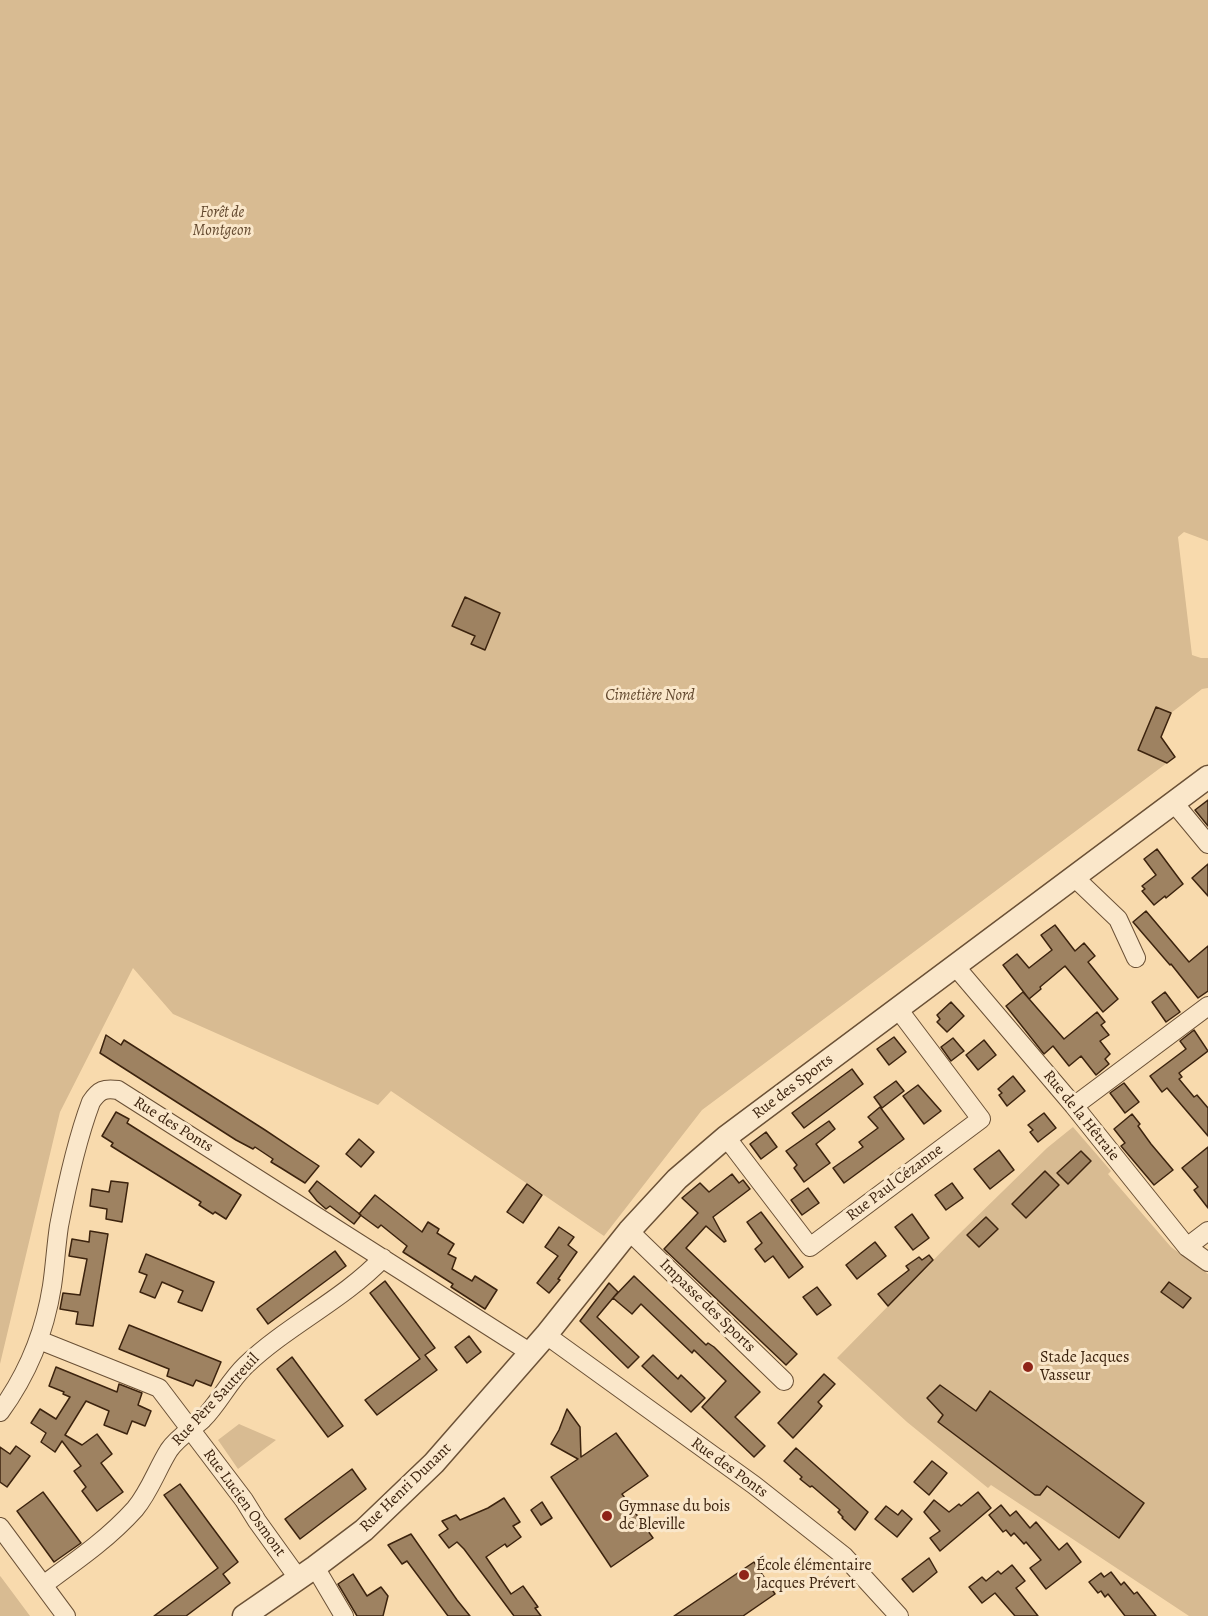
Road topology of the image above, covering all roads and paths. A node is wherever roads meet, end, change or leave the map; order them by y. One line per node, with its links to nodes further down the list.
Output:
1 (1208, 777): 2 (street, Rue des Sports)
2 (1174, 803): 3 (street); 4 (street, Rue des Sports)
3 (1208, 844)
4 (1074, 877): 5 (street); 6 (street, Rue des Sports)
5 (1136, 958)
6 (955, 966): 8 (street, Rue des Sports); 9 (street, Rue de la Hêtraie)
7 (1208, 1006): 9 (street)
8 (898, 1010): 10 (street, Rue des Sports); 10 (street, Rue Paul Cézanne)
9 (1074, 1106): 13 (street, Rue de la Hêtraie)
10 (726, 1137): 11 (street, Rue des Sports)
11 (629, 1231): 16 (street, Rue des Sports); 19 (street, Impasse des Sports)
12 (1208, 1231): 13 (street)
13 (1187, 1247): 15 (street, Rue de la Hêtraie)
14 (383, 1258): 17 (street, Rue des Ponts); 18 (street, Rue des Ponts); 21 (street, Rue Père Sautreuil)
15 (1208, 1262)
16 (546, 1335): 18 (street, Rue Henri Dunant); 28 (street, Rue des Ponts)
17 (39, 1340): 20 (street, Rue des Ponts); 21 (street, Rue Lucien Osmont)
18 (531, 1353): 23 (street, Rue Henri Dunant)
19 (784, 1381)
20 (0, 1412)
21 (190, 1429): 23 (street, Rue Lucien Osmont); 24 (street, Rue Père Sautreuil)
22 (0, 1527): 24 (street)
23 (306, 1573): 26 (street, Rue Henri Dunant); 27 (street, Rue Lucien Osmont)
24 (44, 1585): 25 (street)
25 (66, 1616)
26 (244, 1616)
27 (344, 1616)
28 (899, 1616)

